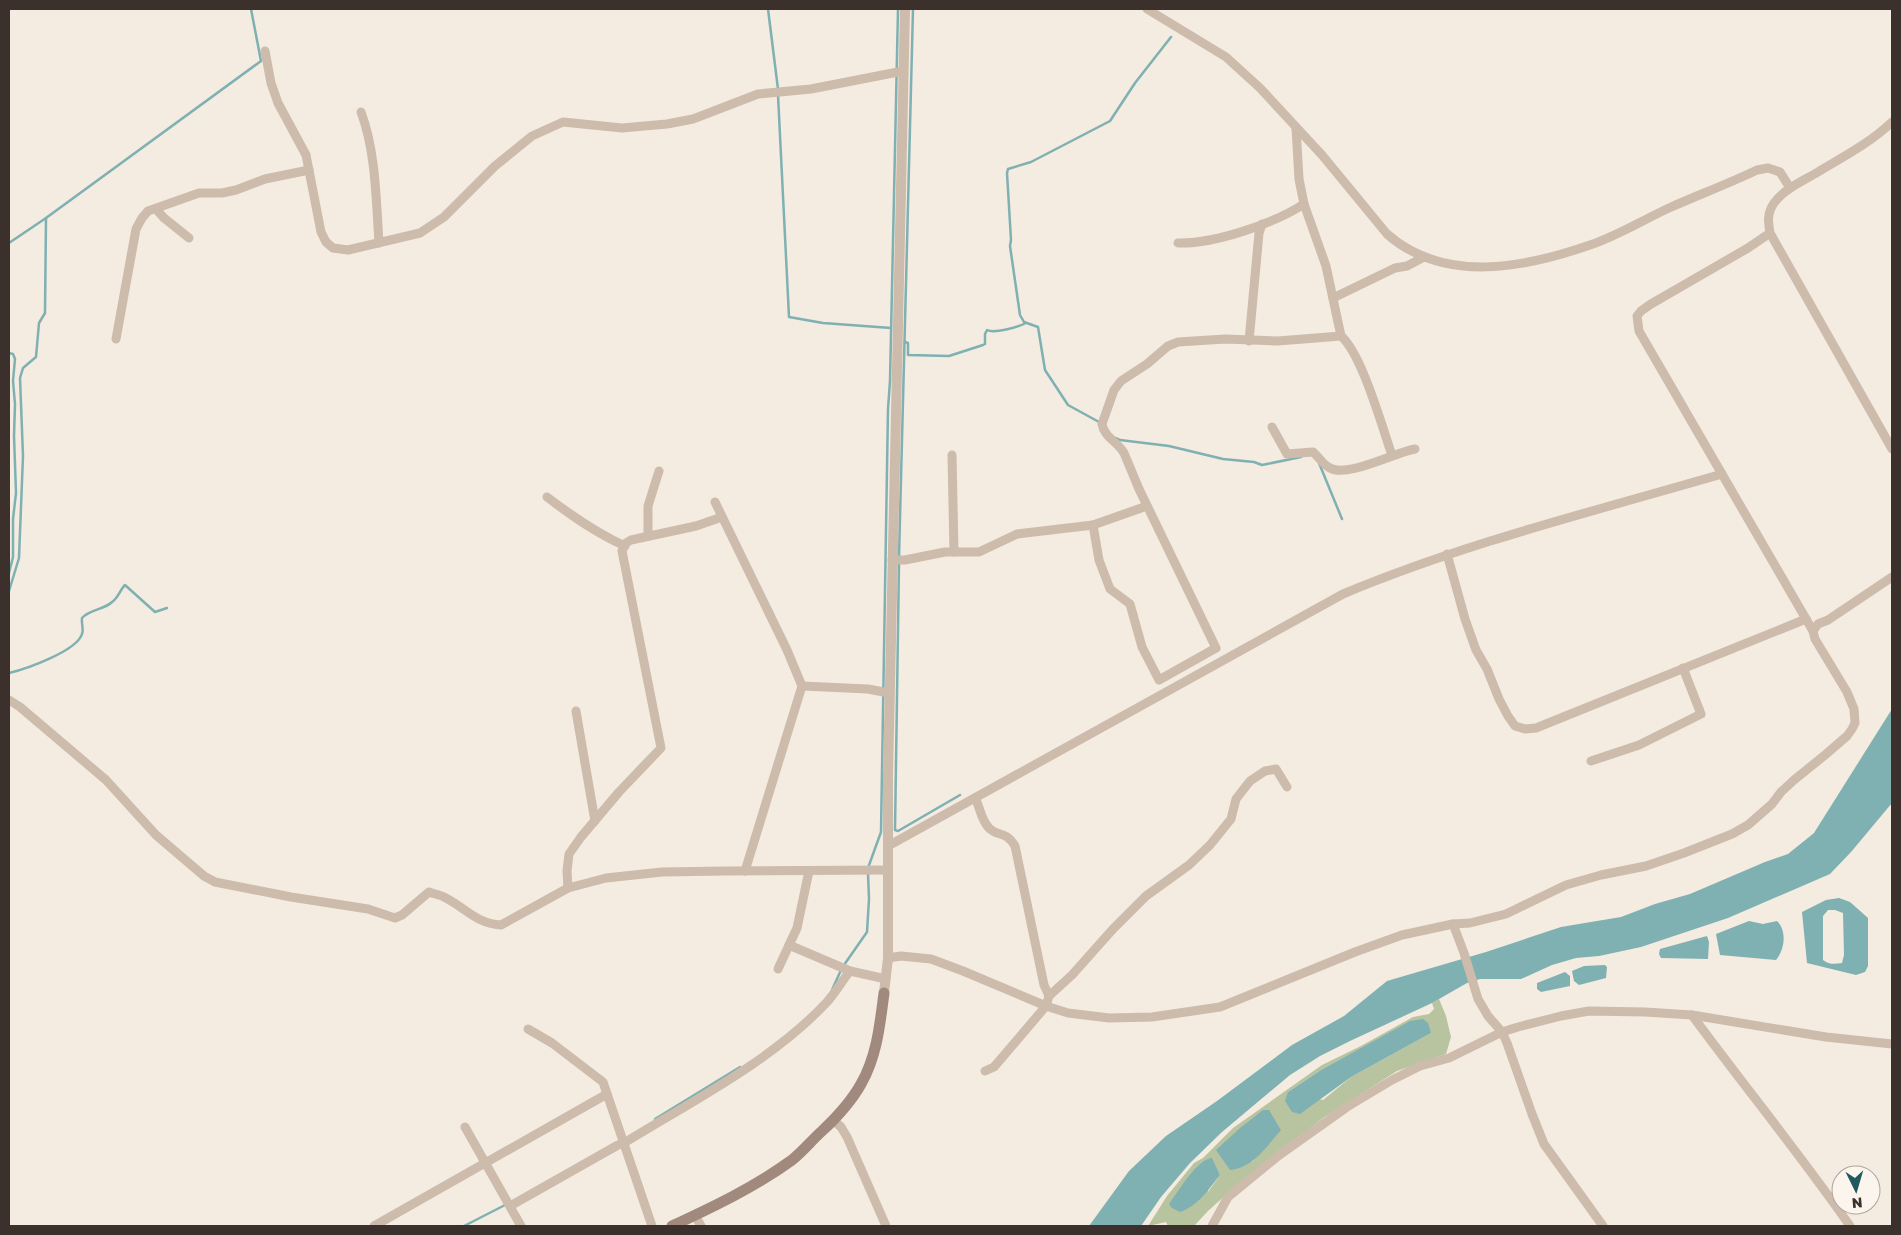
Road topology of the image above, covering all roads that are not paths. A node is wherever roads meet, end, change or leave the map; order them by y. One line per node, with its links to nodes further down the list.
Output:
1 (905, 9): 4 (street)
2 (1147, 9): 7 (street)
3 (265, 51): 8 (street)
4 (903, 71): 15 (street); 38 (street)
5 (361, 112): 15 (street)
6 (1891, 124): 9 (street)
7 (1296, 128): 10 (street); 17 (street)
8 (309, 170): 11 (street); 15 (street)
9 (1790, 188): 13 (street); 17 (street)
10 (1304, 204): 12 (street); 18 (street)
11 (156, 209): 14 (street); 20 (street)
12 (1262, 224): 16 (street); 21 (street)
13 (1770, 233): 24 (street); 28 (street)
14 (189, 238)
15 (379, 242)
16 (1178, 243)
17 (1424, 257): 18 (street)
18 (1333, 298): 19 (street)
19 (1342, 336): 21 (street); 26 (street)
20 (116, 339)
21 (1249, 340): 31 (street)
22 (1272, 427): 26 (street)
23 (1415, 449): 26 (street)
24 (1892, 449)
25 (952, 455): 36 (street)
26 (1392, 455)
27 (658, 471): 34 (street)
28 (1722, 474): 37 (street); 40 (street)
29 (546, 497): 35 (street)
30 (715, 502): 32 (street)
31 (1148, 506): 33 (street); 33 (street)
32 (722, 517): 34 (street); 43 (street)
33 (1093, 524): 36 (street)
34 (648, 536): 35 (street)
35 (625, 546): 50 (street)
36 (954, 552): 38 (street)
37 (1448, 554): 42 (street); 49 (street)
38 (892, 560): 44 (street)
39 (1892, 577): 41 (street)
40 (1806, 619): 41 (street); 42 (street)
41 (1813, 631): 56 (street)
42 (1683, 668): 47 (street)
43 (802, 686): 44 (street); 53 (street)
44 (889, 693): 51 (street)
45 (9, 700): 55 (street)
46 (576, 711): 50 (street)
47 (1591, 761)
48 (1287, 786): 63 (street)
49 (975, 798): 51 (street); 63 (street)
50 (595, 820): 55 (street)
51 (888, 846): 52 (street)
52 (888, 870): 54 (street); 58 (street)
53 (745, 871): 54 (street); 55 (street)
54 (809, 871): 57 (street)
55 (568, 888)
56 (1453, 924): 64 (street); 67 (street)
57 (789, 946): 59 (street); 60 (street)
58 (888, 958): 61 (street); 64 (street)
59 (778, 969)
60 (850, 971): 61 (street); 73 (street)
61 (886, 979): 62 (street)
62 (884, 993): 71 (main road)
63 (1049, 996): 64 (street)
64 (1046, 1006): 69 (street)
65 (1692, 1015): 67 (street); 68 (street); 85 (street)
66 (528, 1029): 70 (street)
67 (1502, 1032): 83 (street); 84 (street)
68 (1892, 1044)
69 (985, 1071)
70 (608, 1094): 73 (street); 74 (street)
71 (833, 1120): 76 (main road); 82 (street)
72 (465, 1127): 74 (street)
73 (624, 1143): 75 (street); 79 (street)
74 (485, 1163): 75 (street); 77 (street)
75 (510, 1206): 78 (street)
76 (695, 1215): 80 (main road); 81 (street)
77 (374, 1226)
78 (521, 1226)
79 (652, 1226)
80 (672, 1226)
81 (701, 1226)
82 (886, 1226)
83 (1212, 1226)
84 (1603, 1226)
85 (1850, 1226)

